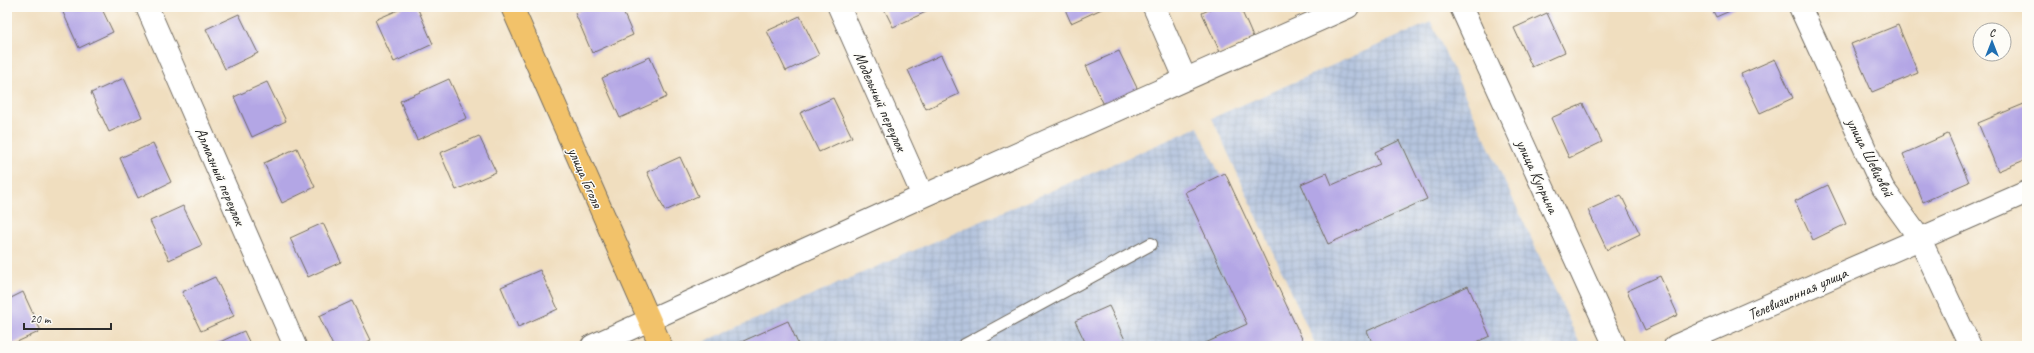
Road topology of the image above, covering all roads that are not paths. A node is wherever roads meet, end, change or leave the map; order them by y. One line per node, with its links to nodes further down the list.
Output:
1 (148, 7): 14 (street, Алмазный переулок)
2 (512, 7): 13 (highway, улица Гоголя)
3 (839, 7): 10 (street, Модельный переулок)
4 (1154, 7): 8 (street)
5 (1348, 7): 8 (street)
6 (1461, 7): 18 (street, улица Куприна)
7 (1800, 7): 11 (street, улица Шевцовой)
8 (1185, 78): 10 (street)
9 (2027, 192): 11 (street, Телевизионная улица)
10 (923, 196): 13 (street)
11 (1920, 239): 19 (street, Телевизионная улица); 20 (street, улица Шевцовой)
12 (1151, 244): 17 (lane)
13 (650, 321): 15 (street); 16 (highway, улица Гоголя)
14 (295, 346)
15 (592, 346)
16 (661, 346)
17 (963, 346)
18 (1615, 346)
19 (1675, 346)
20 (1970, 346)

